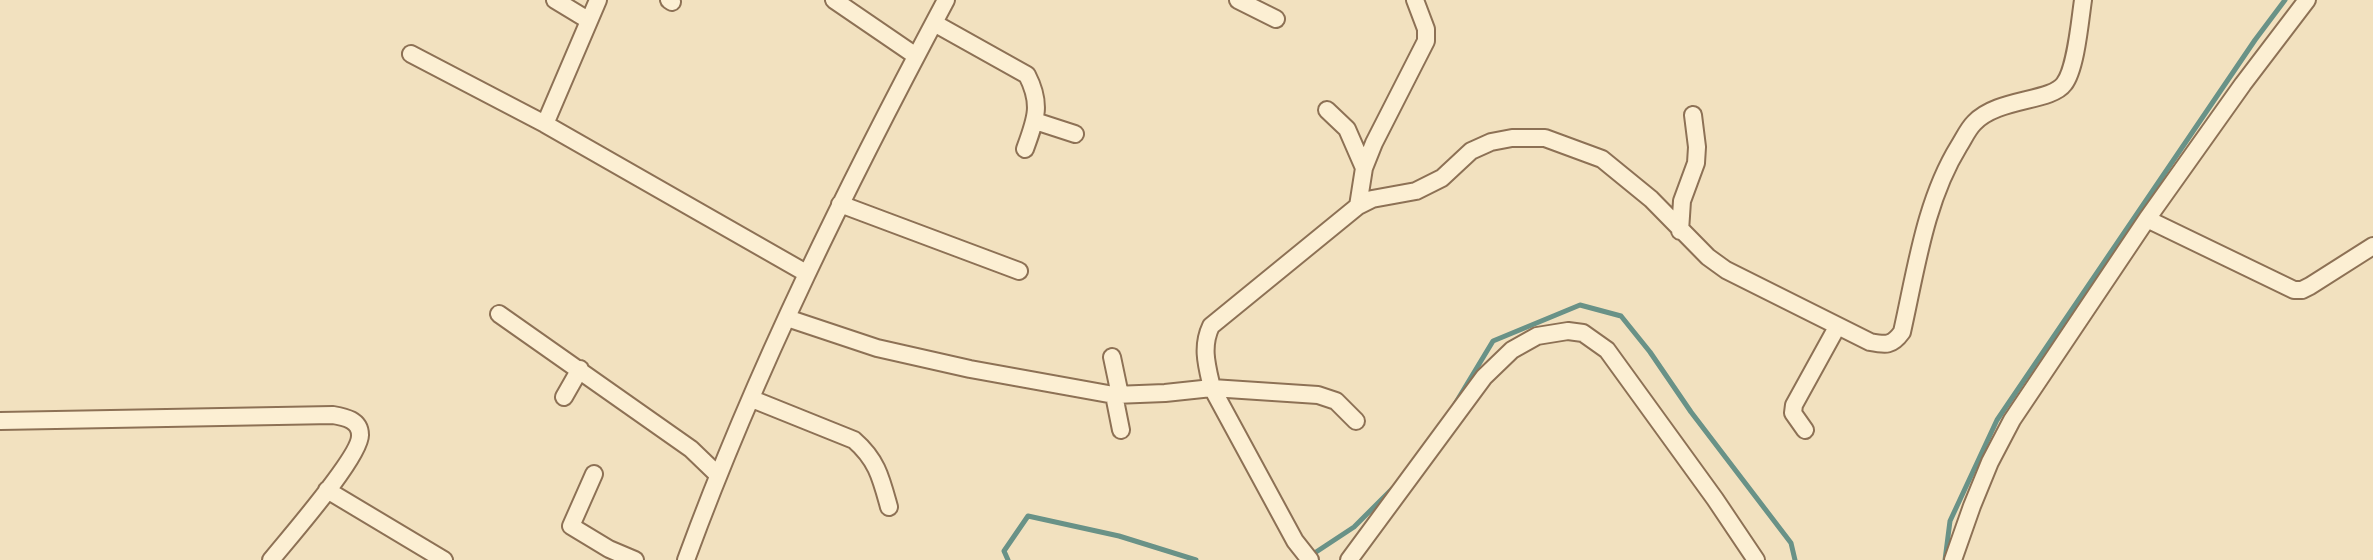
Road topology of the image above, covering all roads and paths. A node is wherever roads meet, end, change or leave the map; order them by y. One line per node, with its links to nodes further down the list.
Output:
1 (555, 0): 10 (street)
2 (598, 0): 10 (street)
3 (834, 0): 13 (street)
4 (946, 0): 11 (street)
5 (1238, 0): 9 (street)
6 (1415, 0): 20 (street)
7 (2083, 0): 30 (street)
8 (2307, 0): 23 (street)
9 (1276, 19)
10 (588, 20): 17 (street)
11 (934, 23): 13 (street); 16 (street)
12 (411, 54): 17 (street)
13 (916, 56): 21 (street)
14 (1327, 110): 20 (street)
15 (1693, 115): 24 (street)
16 (1035, 121): 18 (street); 19 (street)
17 (545, 124): 27 (street)
18 (1074, 134)
19 (1025, 149)
20 (1364, 168): 22 (street)
21 (840, 204): 26 (street); 27 (street)
22 (1358, 206): 24 (street); 33 (street)
23 (2147, 219): 25 (street); 53 (street)
24 (1680, 231): 30 (street)
25 (2373, 246)
26 (1020, 271)
27 (806, 273): 29 (street)
28 (500, 314): 32 (street)
29 (787, 318): 34 (street); 36 (street)
30 (1837, 327): 40 (street)
31 (1112, 357): 34 (street)
32 (580, 369): 35 (street); 42 (street)
33 (1212, 388): 34 (street); 38 (street); 50 (street)
34 (1117, 394): 39 (street)
35 (564, 397)
36 (752, 399): 42 (street); 44 (street)
37 (0, 421): 43 (street)
38 (1356, 421)
39 (1121, 430)
40 (1805, 430)
41 (594, 474): 48 (street)
42 (718, 475): 49 (street)
43 (327, 490): 45 (street); 46 (street)
44 (890, 507)
45 (419, 552): 47 (street)
46 (271, 560)
47 (444, 560)
48 (635, 560)
49 (686, 560)
50 (1310, 560)
51 (1349, 560): 52 (street)
52 (1756, 560)
53 (1953, 560)

